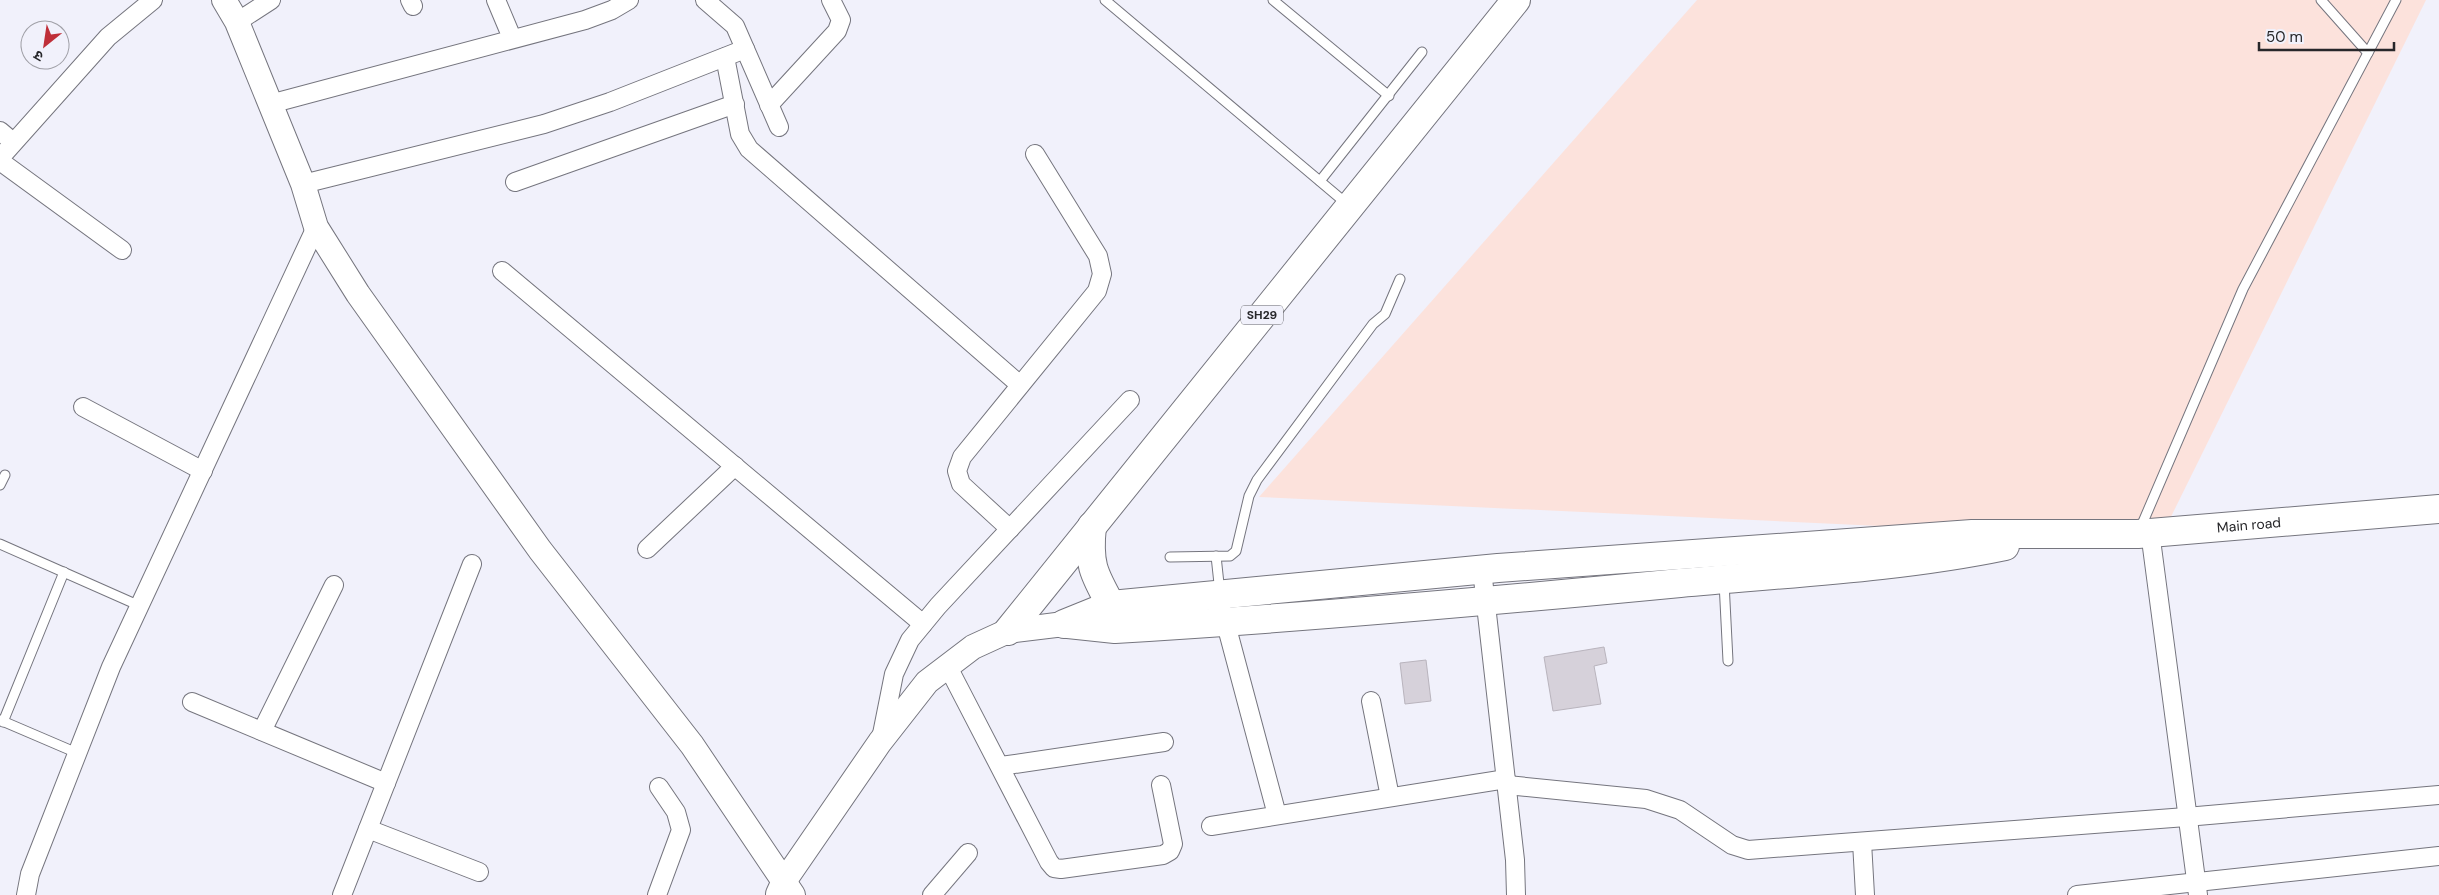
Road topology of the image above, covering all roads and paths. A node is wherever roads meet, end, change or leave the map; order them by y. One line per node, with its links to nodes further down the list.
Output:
1 (153, 0): 24 (street)
2 (224, 0): 13 (main road)
3 (271, 0): 13 (street)
4 (496, 0): 14 (street)
5 (629, 0): 14 (street)
6 (831, 0): 22 (street)
7 (1105, 0): 27 (lane)
8 (1273, 0): 19 (lane)
9 (1516, 0): 30 (main road, SH29)
10 (2321, 0): 17 (lane)
11 (2396, 0): 17 (lane)
12 (714, 4): 15 (street)
13 (237, 22): 20 (main road)
14 (512, 38): 20 (street)
15 (745, 49): 18 (street); 22 (street)
16 (1422, 52): 19 (lane)
17 (2368, 53): 45 (lane)
18 (725, 57): 21 (street); 29 (street)
19 (1389, 96): 27 (lane)
20 (270, 104): 29 (main road)
21 (735, 104): 28 (street); 35 (street)
22 (769, 105): 23 (street)
23 (779, 127)
24 (6, 137): 26 (street)
25 (1035, 154): 35 (street)
26 (0, 159): 32 (street)
27 (1320, 181): 30 (lane)
28 (515, 182)
29 (303, 184): 31 (main road)
30 (1349, 206): 43 (main road, SH29)
31 (316, 227): 39 (street); 89 (main road)
32 (122, 250)
33 (502, 272): 38 (street)
34 (1400, 279): 49 (lane)
35 (1020, 385): 44 (street)
36 (1130, 400): 44 (street)
37 (83, 406): 39 (street)
38 (735, 466): 48 (street); 61 (street)
39 (203, 471): 59 (street)
40 (5, 474): 41 (lane)
41 (0, 486)
42 (2439, 508): 45 (main road, Main road)
43 (1092, 526): 58 (main road); 63 (main road, SH29)
44 (1010, 529): 61 (street)
45 (2144, 532): 46 (main road, Main road); 81 (street)
46 (2058, 535): 52 (main road); 54 (main road)
47 (0, 544): 53 (lane)
48 (647, 549)
49 (1216, 556): 50 (lane); 56 (lane)
50 (1170, 557)
51 (472, 564): 75 (street)
52 (1482, 570): 56 (main road); 57 (street)
53 (64, 572): 59 (lane); 68 (lane)
54 (1723, 579): 57 (main road); 64 (lane)
55 (334, 585): 69 (street)
56 (1220, 595): 58 (main road); 60 (street)
57 (1486, 602): 60 (main road); 74 (street)
58 (1111, 605): 62 (main road)
59 (140, 606): 72 (street)
60 (1224, 622): 62 (main road); 80 (street)
61 (923, 624): 70 (street)
62 (1064, 624): 63 (main road)
63 (1008, 631): 65 (main road)
64 (1728, 662)
65 (947, 665): 70 (main road); 73 (street)
66 (1371, 701): 79 (street)
67 (192, 702): 69 (street)
68 (2, 721): 72 (lane)
69 (262, 731): 75 (street)
70 (880, 742): 89 (main road)
71 (1164, 742): 73 (street)
72 (77, 753): 90 (street)
73 (1001, 766): 76 (street)
74 (1507, 782): 79 (street); 84 (street); 94 (street)
75 (386, 783): 83 (street)
76 (1161, 785)
77 (659, 787): 92 (street)
78 (2439, 795): 81 (street)
79 (1390, 797): 80 (street)
80 (1277, 815): 82 (street)
81 (2186, 817): 84 (street); 88 (street)
82 (1211, 826)
83 (368, 829): 87 (street); 91 (street)
84 (1862, 842): 95 (street)
85 (968, 853): 93 (street)
86 (2439, 856): 88 (street)
87 (479, 872)
88 (2197, 889): 96 (street)
89 (784, 891)
90 (26, 895)
91 (342, 895)
92 (657, 895)
93 (932, 895)
94 (1516, 895)
95 (1865, 895)
96 (2077, 895)

